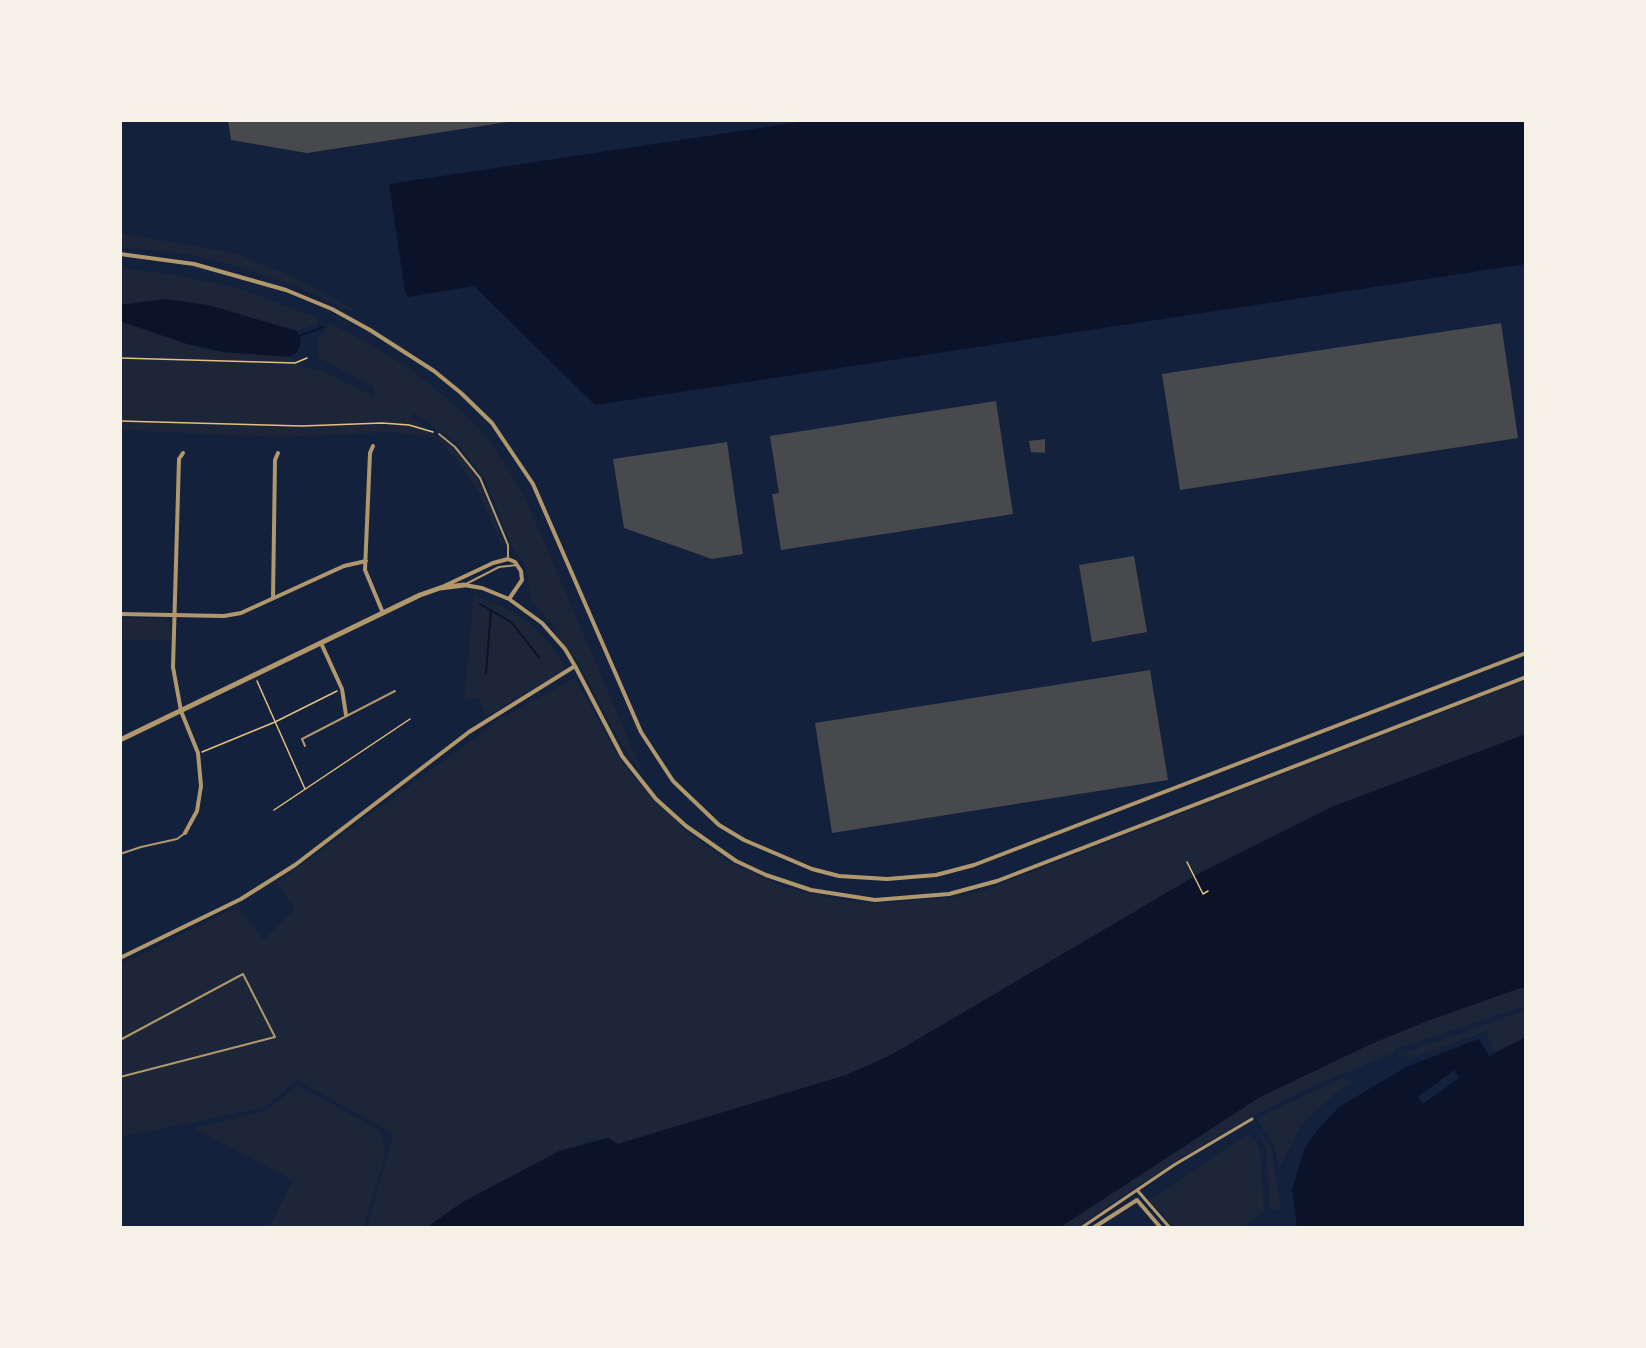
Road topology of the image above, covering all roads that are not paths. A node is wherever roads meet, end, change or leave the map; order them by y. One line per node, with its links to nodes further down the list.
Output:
1 (120, 254): 17 (street)
2 (439, 434): 6 (lane)
3 (373, 446): 7 (street)
4 (183, 453): 15 (street)
5 (278, 453): 11 (street)
6 (508, 559): 8 (street); 10 (street)
7 (366, 561): 11 (street); 13 (street)
8 (517, 565): 9 (lane); 12 (street)
9 (464, 585): 10 (street); 12 (street)
10 (440, 588): 13 (street)
11 (273, 598): 15 (street)
12 (509, 600): 18 (street)
13 (383, 613): 16 (street)
14 (120, 614): 15 (street)
15 (174, 616): 21 (street)
16 (321, 643): 21 (street); 22 (street)
17 (1526, 653)
18 (575, 666): 19 (street); 29 (street)
19 (1526, 677)
20 (395, 691): 22 (lane)
21 (181, 711): 23 (street); 25 (street)
22 (346, 716): 24 (lane)
23 (120, 740)
24 (305, 746)
25 (201, 786): 26 (street); 27 (street)
26 (207, 787)
27 (185, 833): 28 (lane)
28 (120, 854)
29 (120, 958)
30 (120, 1040): 31 (lane)
31 (120, 1077)
32 (1252, 1119): 33 (street)
33 (1137, 1190): 34 (street); 36 (street)
34 (1143, 1197): 35 (street); 39 (street)
35 (1137, 1200): 37 (street); 38 (street)
36 (1081, 1228)
37 (1093, 1228)
38 (1161, 1228)
39 (1170, 1228)

